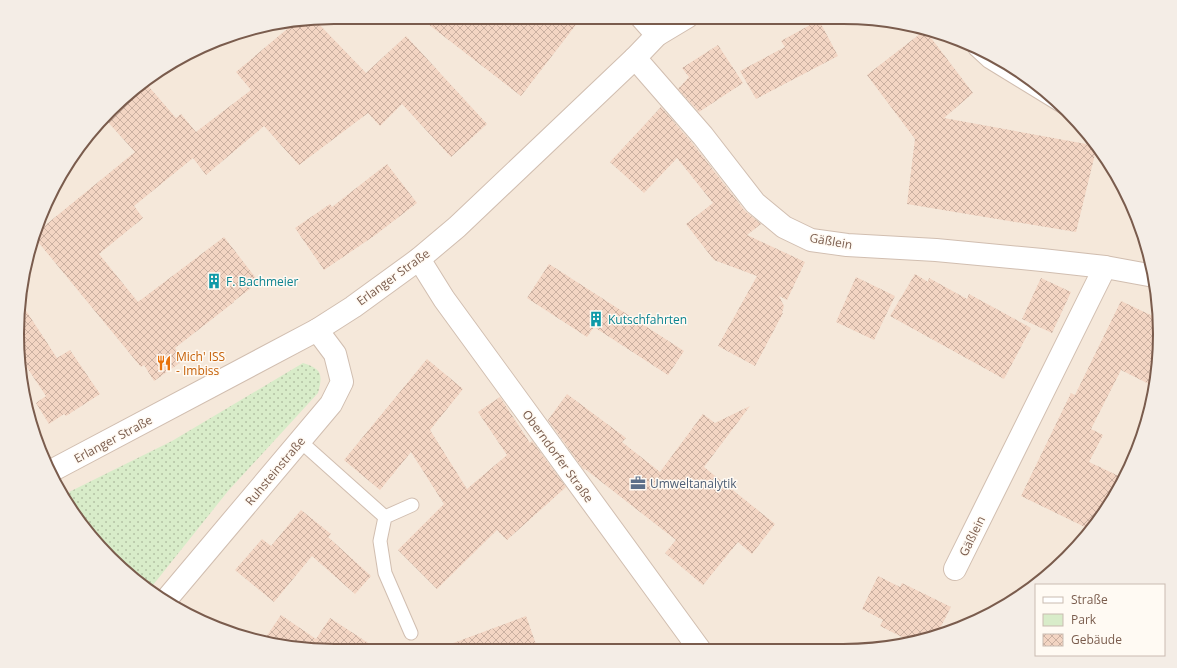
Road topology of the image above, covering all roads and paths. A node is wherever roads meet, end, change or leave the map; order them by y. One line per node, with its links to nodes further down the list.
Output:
1 (647, 24): 3 (street)
2 (676, 24): 3 (street, Erlanger Straße)
3 (657, 35): 4 (street, Erlanger Straße)
4 (635, 58): 5 (street, Erlanger Straße); 6 (street, Gäßlein)
5 (419, 259): 8 (street, Erlanger Straße); 16 (street, Oberndorfer Straße)
6 (1105, 267): 7 (street, Gäßlein); 13 (street, Gäßlein)
7 (1147, 275)
8 (317, 330): 9 (street, Ruhsteinstraße); 10 (street, Erlanger Straße)
9 (300, 441): 12 (lane); 14 (street, Ruhsteinstraße)
10 (55, 469)
11 (412, 505): 12 (lane)
12 (384, 517): 15 (lane)
13 (955, 569)
14 (169, 596)
15 (411, 633)
16 (696, 644)

